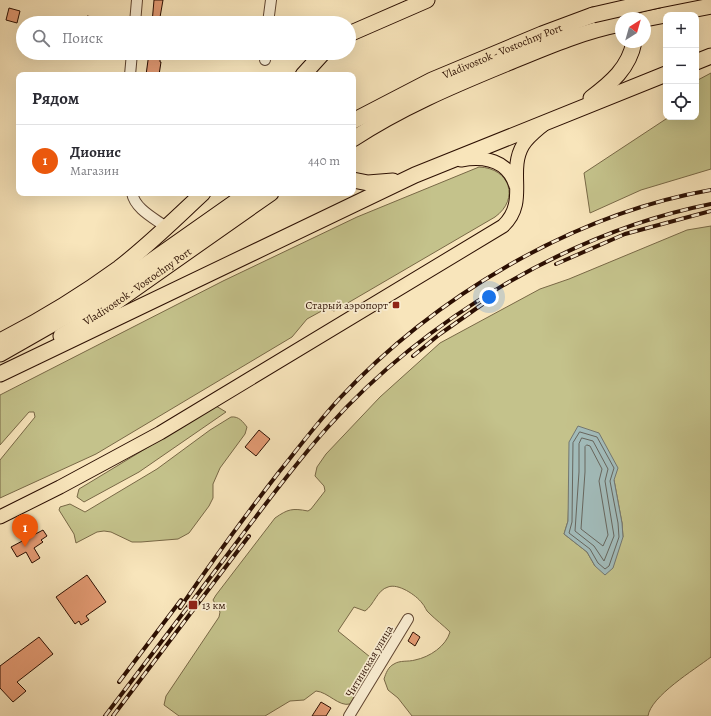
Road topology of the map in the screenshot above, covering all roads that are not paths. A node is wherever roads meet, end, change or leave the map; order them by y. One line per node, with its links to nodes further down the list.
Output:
1 (137, 0): 10 (street)
2 (271, 0): 11 (street)
3 (407, 0): 9 (main road)
4 (427, 0): 9 (highway)
5 (630, 0): 8 (highway)
6 (659, 0): 13 (highway, Vladivostok - Vostochny Port, bridge)
7 (711, 6): 12 (highway)
8 (633, 12)
9 (390, 15): 15 (highway)
10 (135, 16)
11 (269, 16)
12 (651, 18)
13 (595, 22): 14 (highway, Vladivostok - Vostochny Port); 27 (highway, Vladivostok - Vostochny Port); 29 (highway, Vladivostok - Vostochny Port)
14 (615, 24)
15 (356, 31)
16 (632, 48): 26 (highway)
17 (711, 56): 21 (highway)
18 (131, 60): 22 (street)
19 (317, 60): 23 (highway)
20 (318, 60): 24 (highway)
21 (699, 61)
22 (130, 72)
23 (306, 72)
24 (309, 72)
25 (663, 75): 26 (highway)
26 (574, 110): 28 (highway)
27 (356, 119)
28 (551, 119): 30 (highway); 33 (main road)
29 (358, 135)
30 (449, 161): 31 (highway); 33 (main road)
31 (415, 175): 32 (highway); 43 (highway)
32 (356, 180)
33 (516, 188): 44 (main road)
34 (132, 196): 38 (street)
35 (200, 196): 38 (highway)
36 (244, 196): 42 (highway, Vladivostok - Vostochny Port)
37 (267, 196): 43 (highway, Vladivostok - Vostochny Port)
38 (166, 227): 39 (highway)
39 (24, 328): 40 (street); 41 (highway)
40 (0, 335)
41 (0, 341)
42 (0, 354)
43 (0, 374)
44 (0, 517)
45 (408, 619): 46 (street, Читинская улица)
46 (349, 716)

